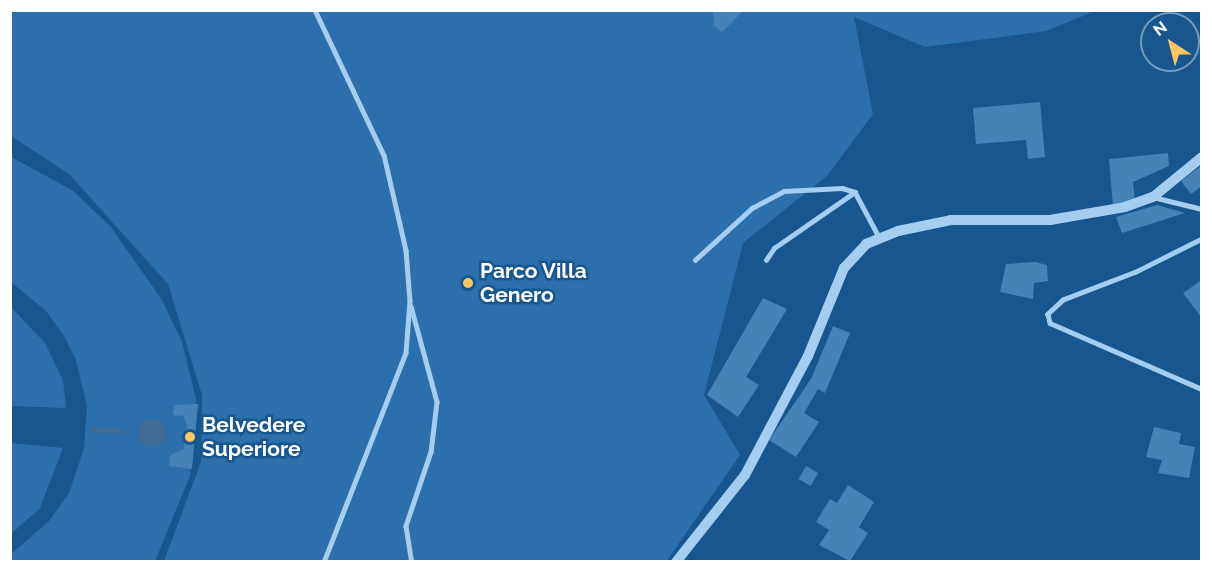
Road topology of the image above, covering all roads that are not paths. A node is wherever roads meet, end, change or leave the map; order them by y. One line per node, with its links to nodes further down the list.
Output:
1 (315, 10): 10 (lane)
2 (1202, 157): 4 (street)
3 (855, 192): 6 (lane); 8 (lane); 9 (lane)
4 (1153, 197): 5 (lane); 6 (street)
5 (1202, 209)
6 (879, 237): 14 (street)
7 (1202, 239): 11 (lane)
8 (695, 260)
9 (766, 260)
10 (410, 301): 12 (lane); 13 (lane)
11 (1202, 389)
12 (324, 561)
13 (412, 561)
14 (676, 561)

